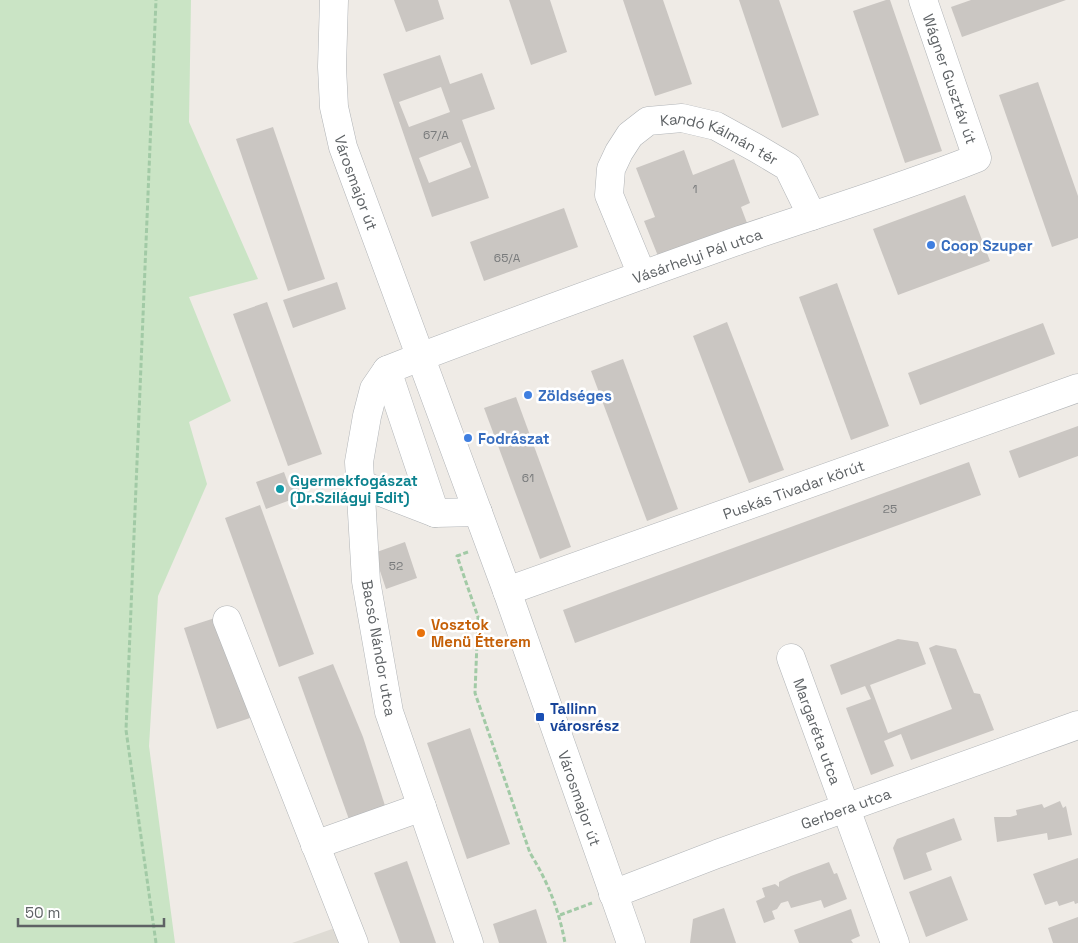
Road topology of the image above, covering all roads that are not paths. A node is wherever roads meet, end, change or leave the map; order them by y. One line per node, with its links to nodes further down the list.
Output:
1 (334, 0): 6 (street, Városmajor út)
2 (923, 0): 3 (street, Wágner Gusztáv út)
3 (977, 158): 4 (street, Vásárhelyi Pál utca)
4 (812, 216): 5 (street, Vásárhelyi Pál utca); 5 (street, Kandó Kálmán tér)
5 (642, 275): 6 (street, Vásárhelyi Pál utca)
6 (420, 356): 7 (street); 11 (street, Városmajor út)
7 (387, 370): 9 (street); 10 (street)
8 (1078, 388): 12 (street, Puskás Tivadar körút)
9 (360, 484): 10 (street); 16 (street, Bacsó Nándor utca)
10 (435, 512): 11 (street)
11 (478, 512): 12 (street, Városmajor út)
12 (507, 591): 19 (street, Városmajor út)
13 (227, 620): 18 (street)
14 (791, 658): 17 (street, Margaréta utca)
15 (1078, 725): 17 (street, Gerbera utca)
16 (422, 807): 18 (street); 21 (street, Bacsó Nándor utca)
17 (847, 809): 19 (street, Gerbera utca); 23 (street, Margaréta utca)
18 (315, 845): 20 (street)
19 (613, 894): 22 (street, Városmajor út)
20 (354, 943)
21 (469, 943)
22 (631, 943)
23 (895, 943)

